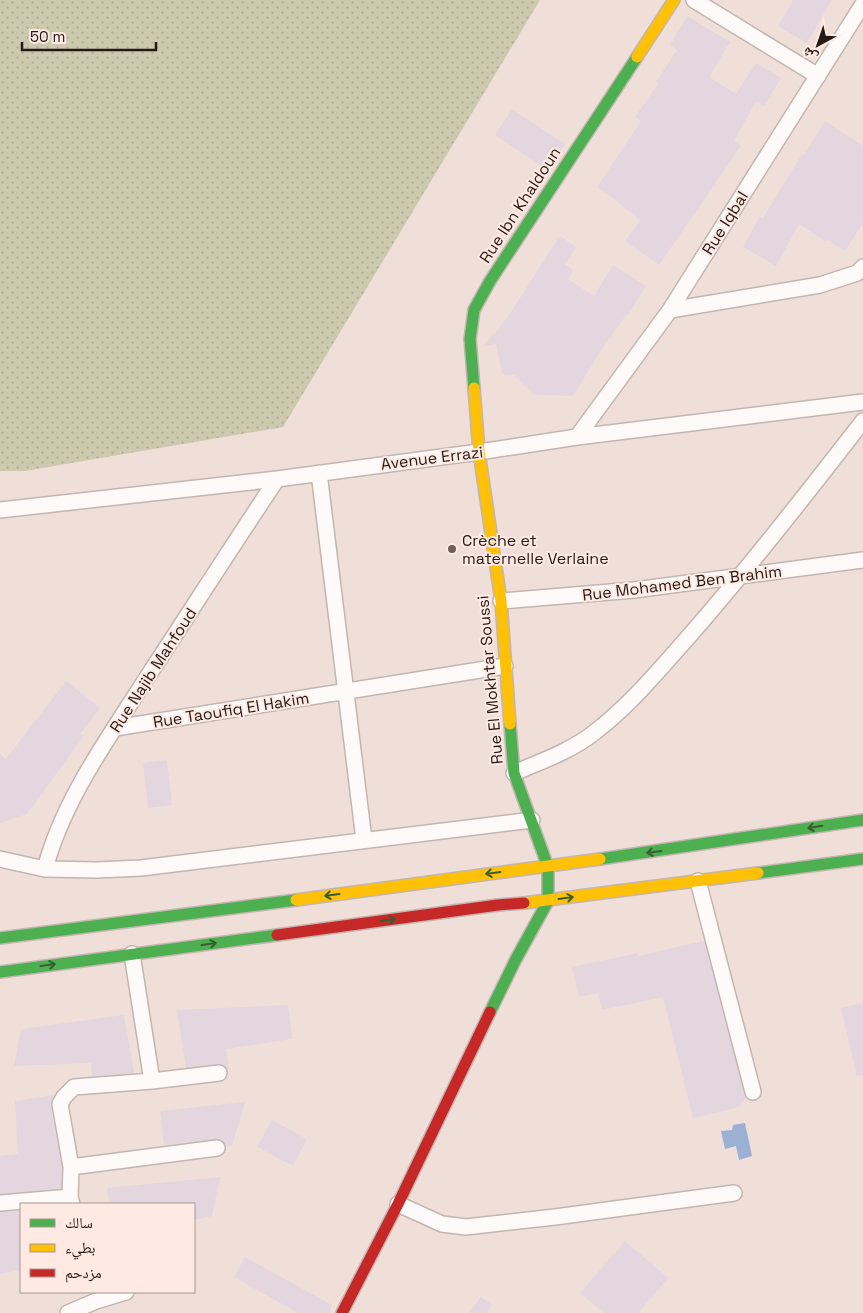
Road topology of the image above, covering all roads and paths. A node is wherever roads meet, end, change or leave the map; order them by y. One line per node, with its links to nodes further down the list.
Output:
1 (674, 0): 10 (main road, Rue Ibn Khaldoun)
2 (694, 0): 4 (street)
3 (863, 4): 4 (street, Rue Iqbal)
4 (818, 76): 6 (street, Rue Iqbal)
5 (863, 267): 6 (street)
6 (670, 310): 9 (street, Rue Iqbal)
7 (863, 402): 9 (street, Avenue Errazi)
8 (863, 421): 15 (street)
9 (577, 437): 10 (street, Avenue Errazi)
10 (479, 452): 11 (street, Avenue Errazi); 16 (main road, Rue El Mokhtar Soussi)
11 (319, 473): 12 (street, Avenue Errazi); 18 (street)
12 (277, 479): 13 (street, Avenue Errazi); 19 (street, Rue Najib Mahfoud)
13 (0, 510)
14 (863, 560): 15 (street, Rue Mohamed Ben Brahim)
15 (741, 576): 16 (street, Rue Mohamed Ben Brahim); 20 (street)
16 (501, 601): 17 (main road, Rue El Mokhtar Soussi)
17 (505, 666): 18 (street, Rue Taoufiq El Hakim); 20 (main road, Rue El Mokhtar Soussi)
18 (347, 692): 19 (street, Rue Taoufiq El Hakim); 23 (street)
19 (115, 728): 27 (street, Rue Najib Mahfoud)
20 (514, 773): 21 (main road, Rue El Mokhtar Soussi)
21 (532, 820): 23 (street); 26 (main road, Rue El Mokhtar Soussi)
22 (863, 820): 26 (main road, one-way to 26)
23 (364, 840): 27 (street)
24 (0, 859): 27 (street)
25 (863, 859): 28 (main road)
26 (548, 867): 29 (main road, Rue El Mokhtar Soussi); 30 (main road, one-way to 30)
27 (45, 869)
28 (698, 881): 29 (main road, one-way to 28); 35 (street)
29 (548, 901): 31 (main road, one-way to 29); 41 (main road)
30 (0, 938)
31 (132, 954): 32 (main road, one-way to 31); 34 (street)
32 (0, 972)
33 (219, 1073): 34 (street)
34 (152, 1081): 37 (street)
35 (753, 1092)
36 (217, 1148): 37 (street)
37 (71, 1167): 39 (street)
38 (734, 1192): 41 (street)
39 (71, 1201): 40 (street)
40 (0, 1203)
41 (398, 1204): 45 (main road)
42 (118, 1293): 43 (street)
43 (95, 1296): 44 (street)
44 (68, 1313)
45 (342, 1313)

